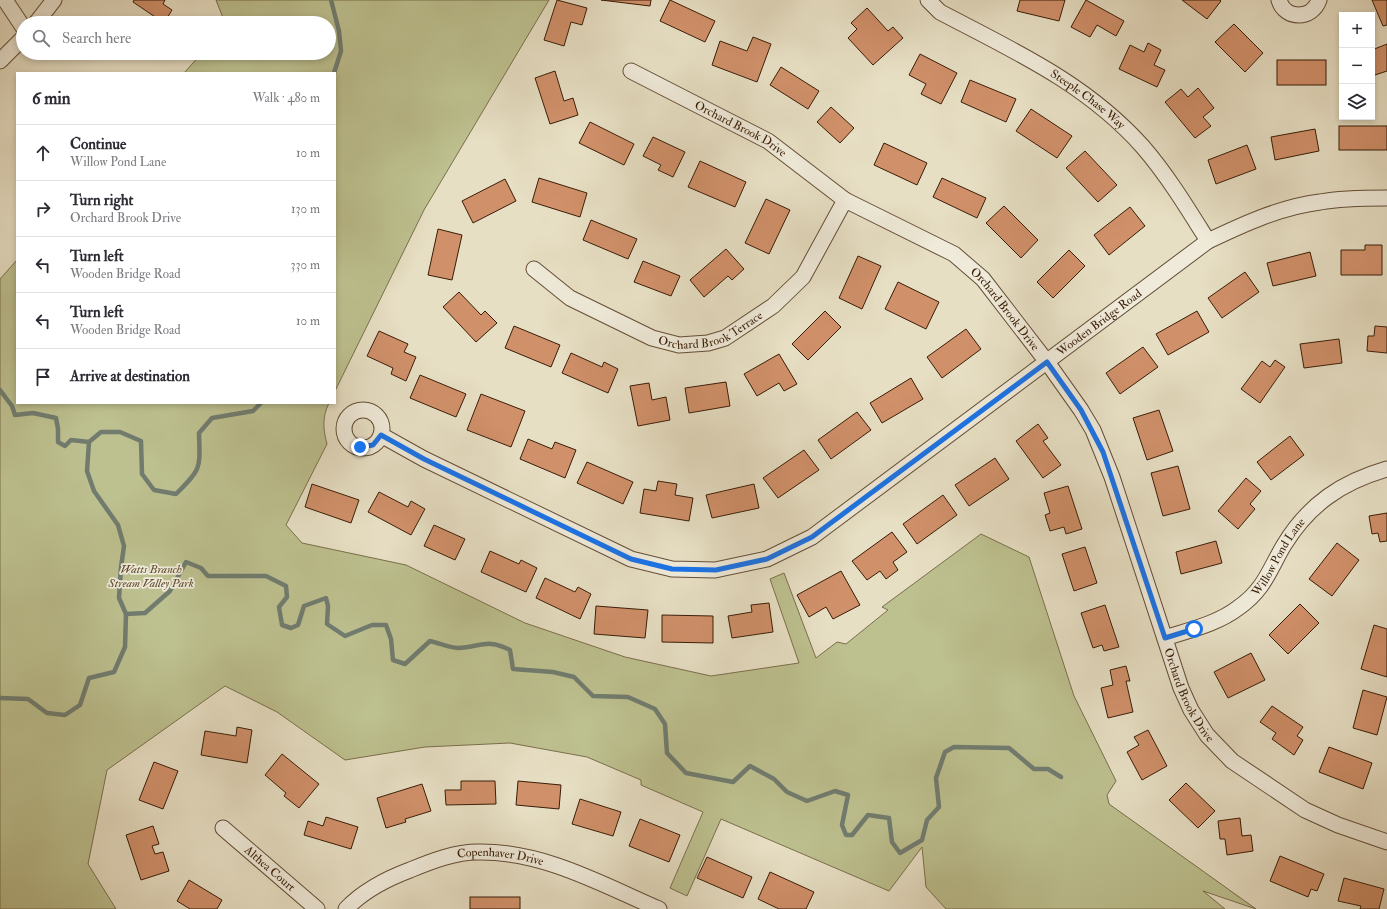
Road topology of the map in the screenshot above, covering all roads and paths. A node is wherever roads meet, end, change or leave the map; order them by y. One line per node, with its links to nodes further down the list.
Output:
1 (5, 0): 6 (street)
2 (54, 0): 7 (street)
3 (928, 0): 13 (street, Steeple Chase Way)
4 (1279, 0): 5 (street)
5 (1319, 0)
6 (16, 16)
7 (41, 16)
8 (16, 45): 9 (street)
9 (0, 61)
10 (631, 71): 12 (street, Orchard Brook Drive)
11 (1387, 198): 13 (street, Wooden Bridge Road)
12 (846, 200): 14 (street, Orchard Brook Terrace); 15 (street, Orchard Brook Drive)
13 (1208, 242): 15 (street, Wooden Bridge Road)
14 (534, 269)
15 (1047, 362): 16 (street, Wooden Bridge Road); 18 (street, Orchard Brook Drive)
16 (381, 435)
17 (1387, 469): 18 (street, Willow Pond Lane)
18 (1165, 638): 20 (street, Orchard Brook Drive)
19 (223, 828): 22 (street, Althea Court)
20 (1387, 841)
21 (655, 908): 23 (street, Copenhaver Drive)
22 (317, 909)
23 (346, 909)

